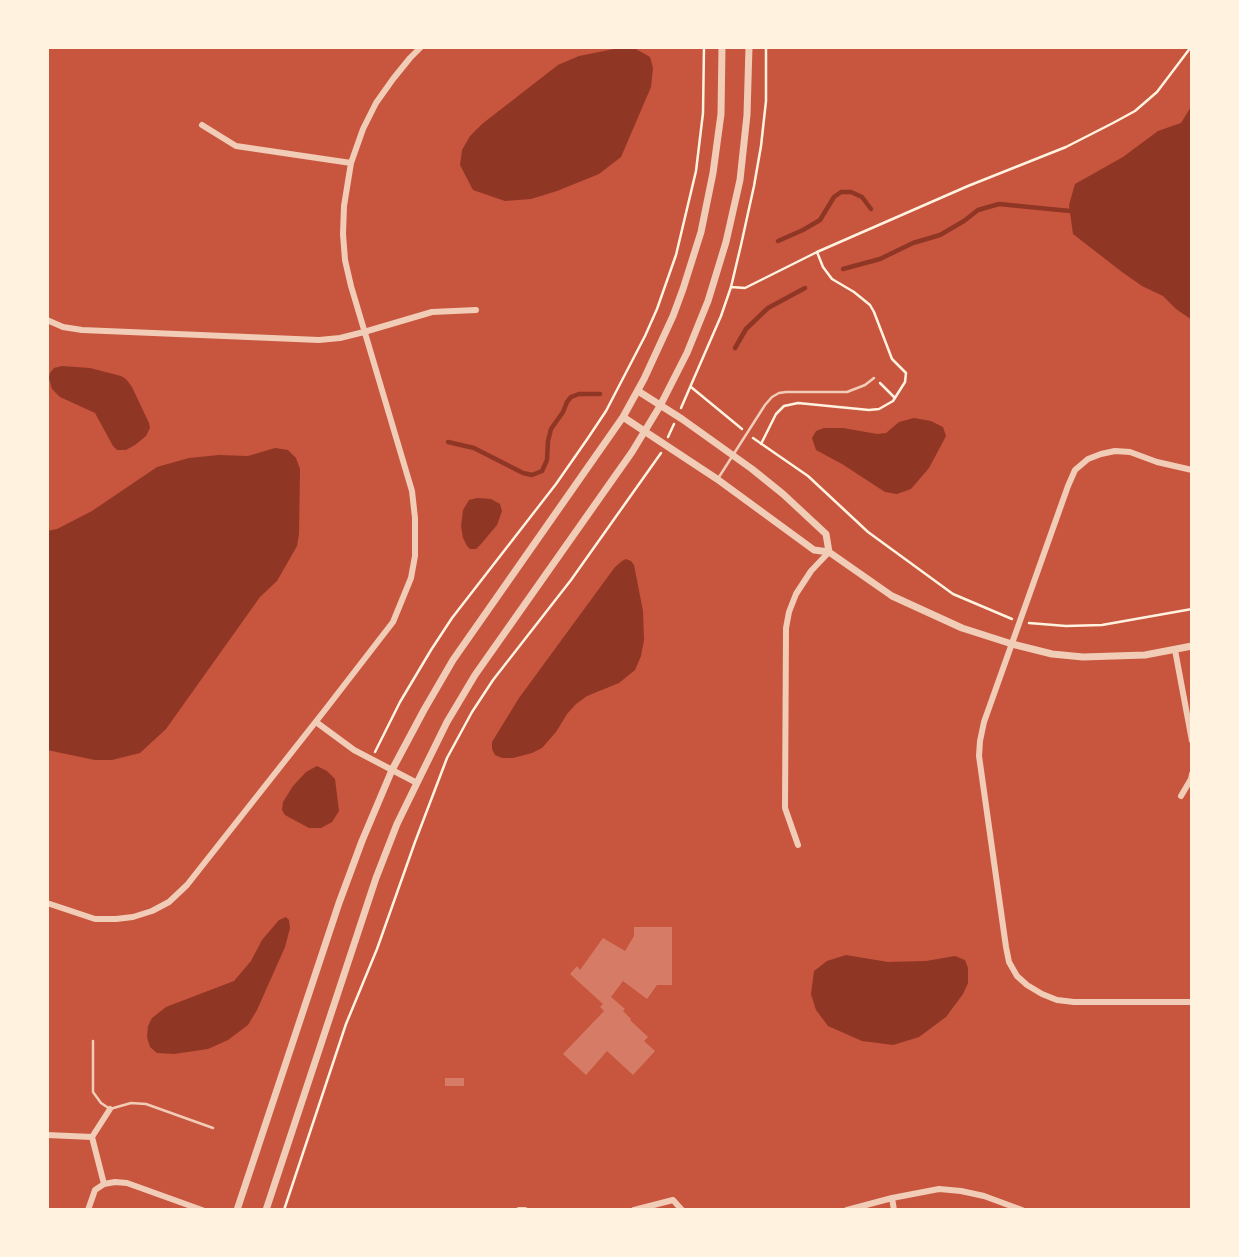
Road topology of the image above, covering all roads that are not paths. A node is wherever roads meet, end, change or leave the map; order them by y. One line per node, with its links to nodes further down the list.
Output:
1 (421, 47): 5 (street)
2 (722, 47): 10 (street)
3 (749, 47): 11 (street)
4 (202, 125): 5 (street)
5 (351, 163): 8 (street)
6 (476, 310): 8 (street)
7 (47, 320): 8 (street)
8 (364, 332): 21 (street)
9 (874, 378): 14 (lane)
10 (638, 391): 11 (street); 12 (street)
11 (660, 405): 13 (street); 14 (street)
12 (623, 417): 13 (street); 23 (street)
13 (645, 431): 16 (street); 25 (street)
14 (734, 456): 16 (lane); 17 (street)
15 (1192, 470): 18 (street)
16 (717, 480): 17 (street)
17 (829, 552): 18 (street); 27 (street)
18 (1012, 644): 20 (street); 29 (street)
19 (1192, 646): 20 (street)
20 (1175, 650): 22 (street)
21 (316, 722): 23 (street); 28 (street)
22 (1192, 741)
23 (392, 770): 25 (street); 41 (street)
24 (1192, 775): 26 (street)
25 (416, 783): 42 (street)
26 (1181, 796)
27 (798, 845)
28 (47, 903)
29 (1192, 1002)
30 (93, 1041): 31 (lane)
31 (110, 1109): 32 (lane); 34 (street)
32 (213, 1128)
33 (47, 1135): 34 (street)
34 (92, 1137): 35 (street)
35 (104, 1184): 37 (street); 38 (street)
36 (891, 1198): 47 (street); 48 (street); 49 (street)
37 (180, 1202): 39 (lane); 40 (street)
38 (88, 1210)
39 (177, 1210)
40 (202, 1210)
41 (237, 1210)
42 (266, 1210)
43 (519, 1210): 44 (street)
44 (526, 1210)
45 (634, 1210): 46 (street)
46 (682, 1210)
47 (847, 1210)
48 (894, 1210)
49 (1023, 1210)

